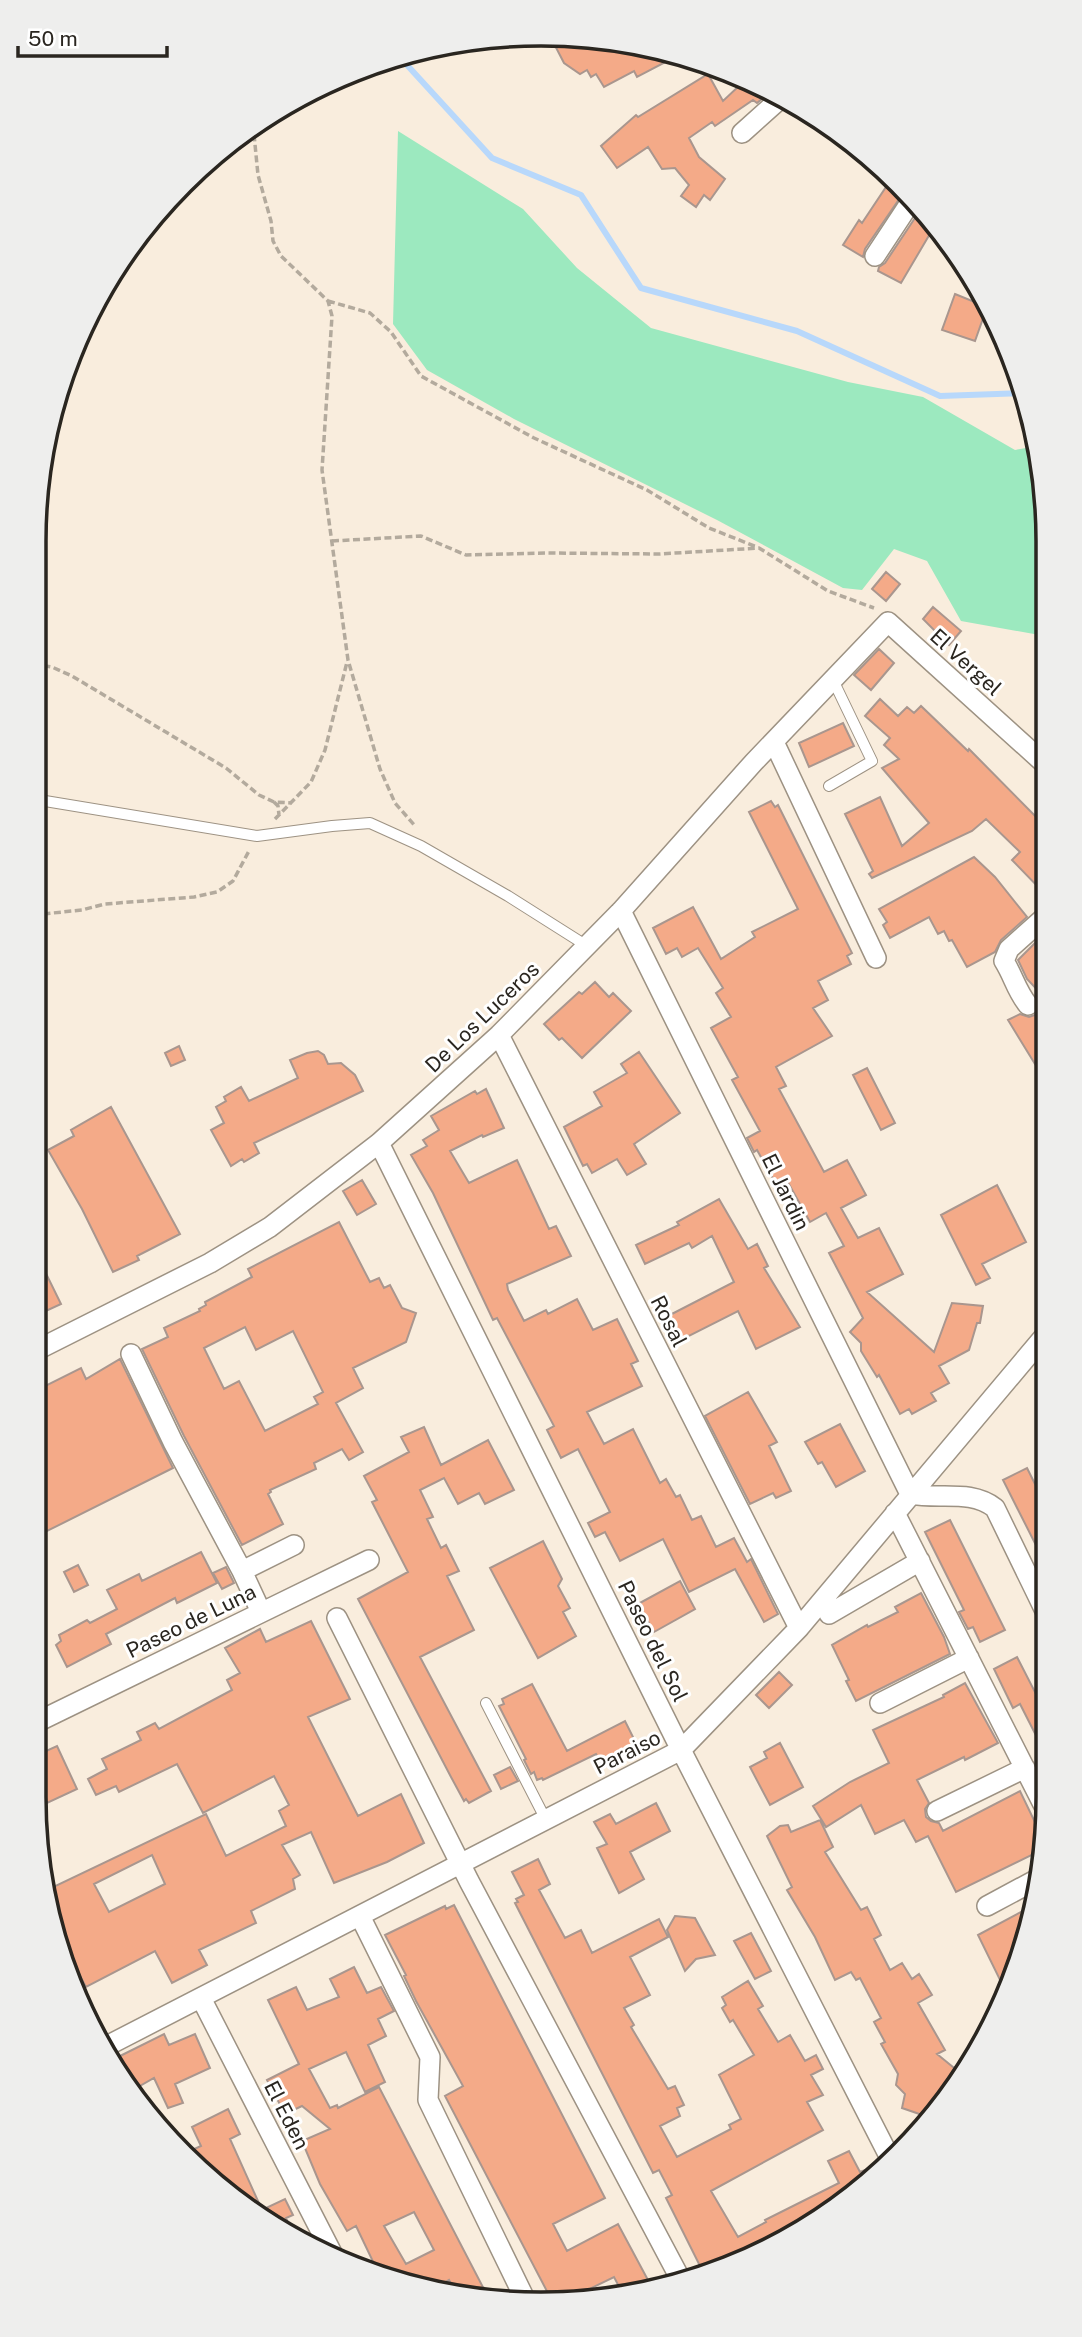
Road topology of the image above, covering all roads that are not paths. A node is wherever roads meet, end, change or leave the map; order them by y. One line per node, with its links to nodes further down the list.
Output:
1 (775, 105): 2 (street)
2 (742, 134)
3 (907, 207): 4 (street)
4 (875, 256)
5 (888, 622): 6 (street, De Los Luceros); 8 (street, El Vergel)
6 (833, 680): 7 (street, De Los Luceros); 9 (lane)
7 (774, 742): 11 (street, De Los Luceros); 14 (street)
8 (1036, 756)
9 (829, 786)
10 (46, 801): 13 (lane)
11 (621, 911): 13 (street, De Los Luceros); 21 (street, El Jardin)
12 (1036, 925): 15 (street)
13 (587, 946): 16 (street, De Los Luceros)
14 (876, 958)
15 (1028, 1005)
16 (499, 1035): 17 (street, De Los Luceros); 31 (street, Rosal)
17 (379, 1143): 18 (street, De Los Luceros); 36 (street, Paseo del Sol)
18 (46, 1346)
19 (1036, 1346): 21 (street, Paraiso)
20 (131, 1354): 26 (street)
21 (910, 1494): 22 (street, Paraiso); 27 (street)
22 (895, 1513): 25 (street); 31 (street, Paraiso)
23 (294, 1545): 26 (street)
24 (369, 1560): 28 (street, Paseo de Luna)
25 (920, 1561): 29 (street); 32 (street)
26 (242, 1571): 28 (street)
27 (1036, 1592)
28 (261, 1612): 35 (street, Paseo de Luna)
29 (829, 1615)
30 (337, 1618): 41 (street)
31 (799, 1628): 36 (street, Paraiso)
32 (969, 1658): 34 (street); 37 (street)
33 (486, 1703): 40 (lane)
34 (880, 1703)
35 (46, 1718)
36 (681, 1750): 40 (street, Paraiso); 47 (street, Paseo del Sol)
37 (1025, 1768): 38 (street); 39 (street)
38 (1036, 1790)
39 (937, 1811)
40 (546, 1820): 41 (street, Paraiso)
41 (462, 1863): 44 (street, Paraiso); 49 (street)
42 (1028, 1884): 43 (street)
43 (987, 1906)
44 (360, 1916): 45 (street, Paraiso); 50 (street)
45 (201, 1998): 46 (street, Paraiso); 48 (street, El Eden)
46 (112, 2044)
47 (886, 2151)
48 (326, 2242)
49 (677, 2272)
50 (521, 2291)

